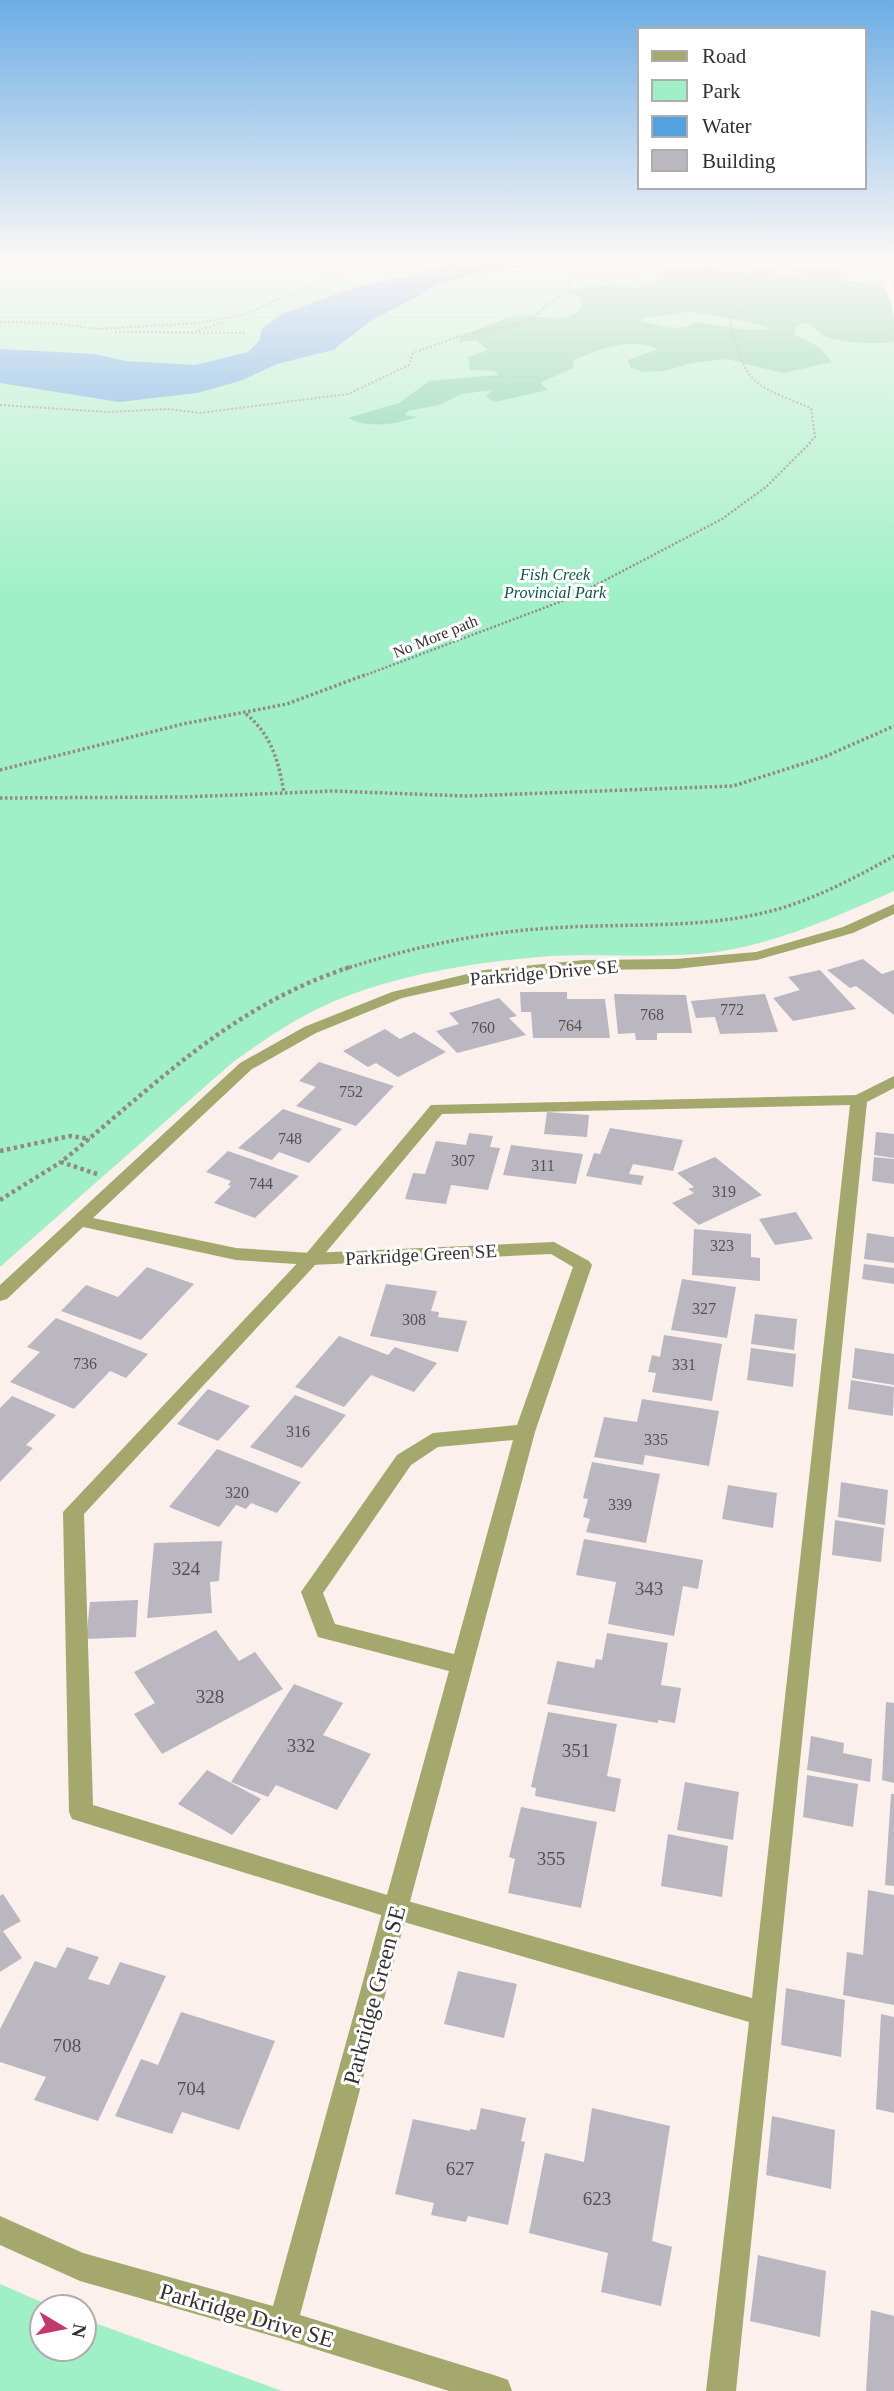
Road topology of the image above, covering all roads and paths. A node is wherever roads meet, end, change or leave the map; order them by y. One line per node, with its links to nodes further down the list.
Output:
1 (400, 370): 3 (path)
2 (747, 370): 4 (path, No More path)
3 (0, 405)
4 (246, 713): 6 (path, No More path); 7 (path)
5 (894, 726): 7 (path)
6 (0, 770)
7 (284, 793): 8 (path)
8 (0, 798)
9 (894, 908): 16 (street, Parkridge Drive SE)
10 (894, 1081): 11 (street)
11 (859, 1100): 17 (street); 22 (street)
12 (90, 1139): 13 (path)
13 (0, 1151)
14 (61, 1162): 15 (path)
15 (0, 1200)
16 (81, 1221): 17 (street, Parkridge Green SE); 18 (street, Parkridge Drive SE)
17 (311, 1259): 19 (street, Parkridge Green SE); 21 (street)
18 (0, 1295)
19 (525, 1432): 20 (street, Parkridge Green SE); 20 (street)
20 (462, 1665): 21 (street, Parkridge Green SE)
21 (397, 1909): 22 (street); 24 (street, Parkridge Green SE)
22 (763, 2014): 26 (street)
23 (0, 2230): 24 (street, Parkridge Drive SE)
24 (283, 2324): 25 (street, Parkridge Drive SE)
25 (497, 2391)
26 (720, 2391)

